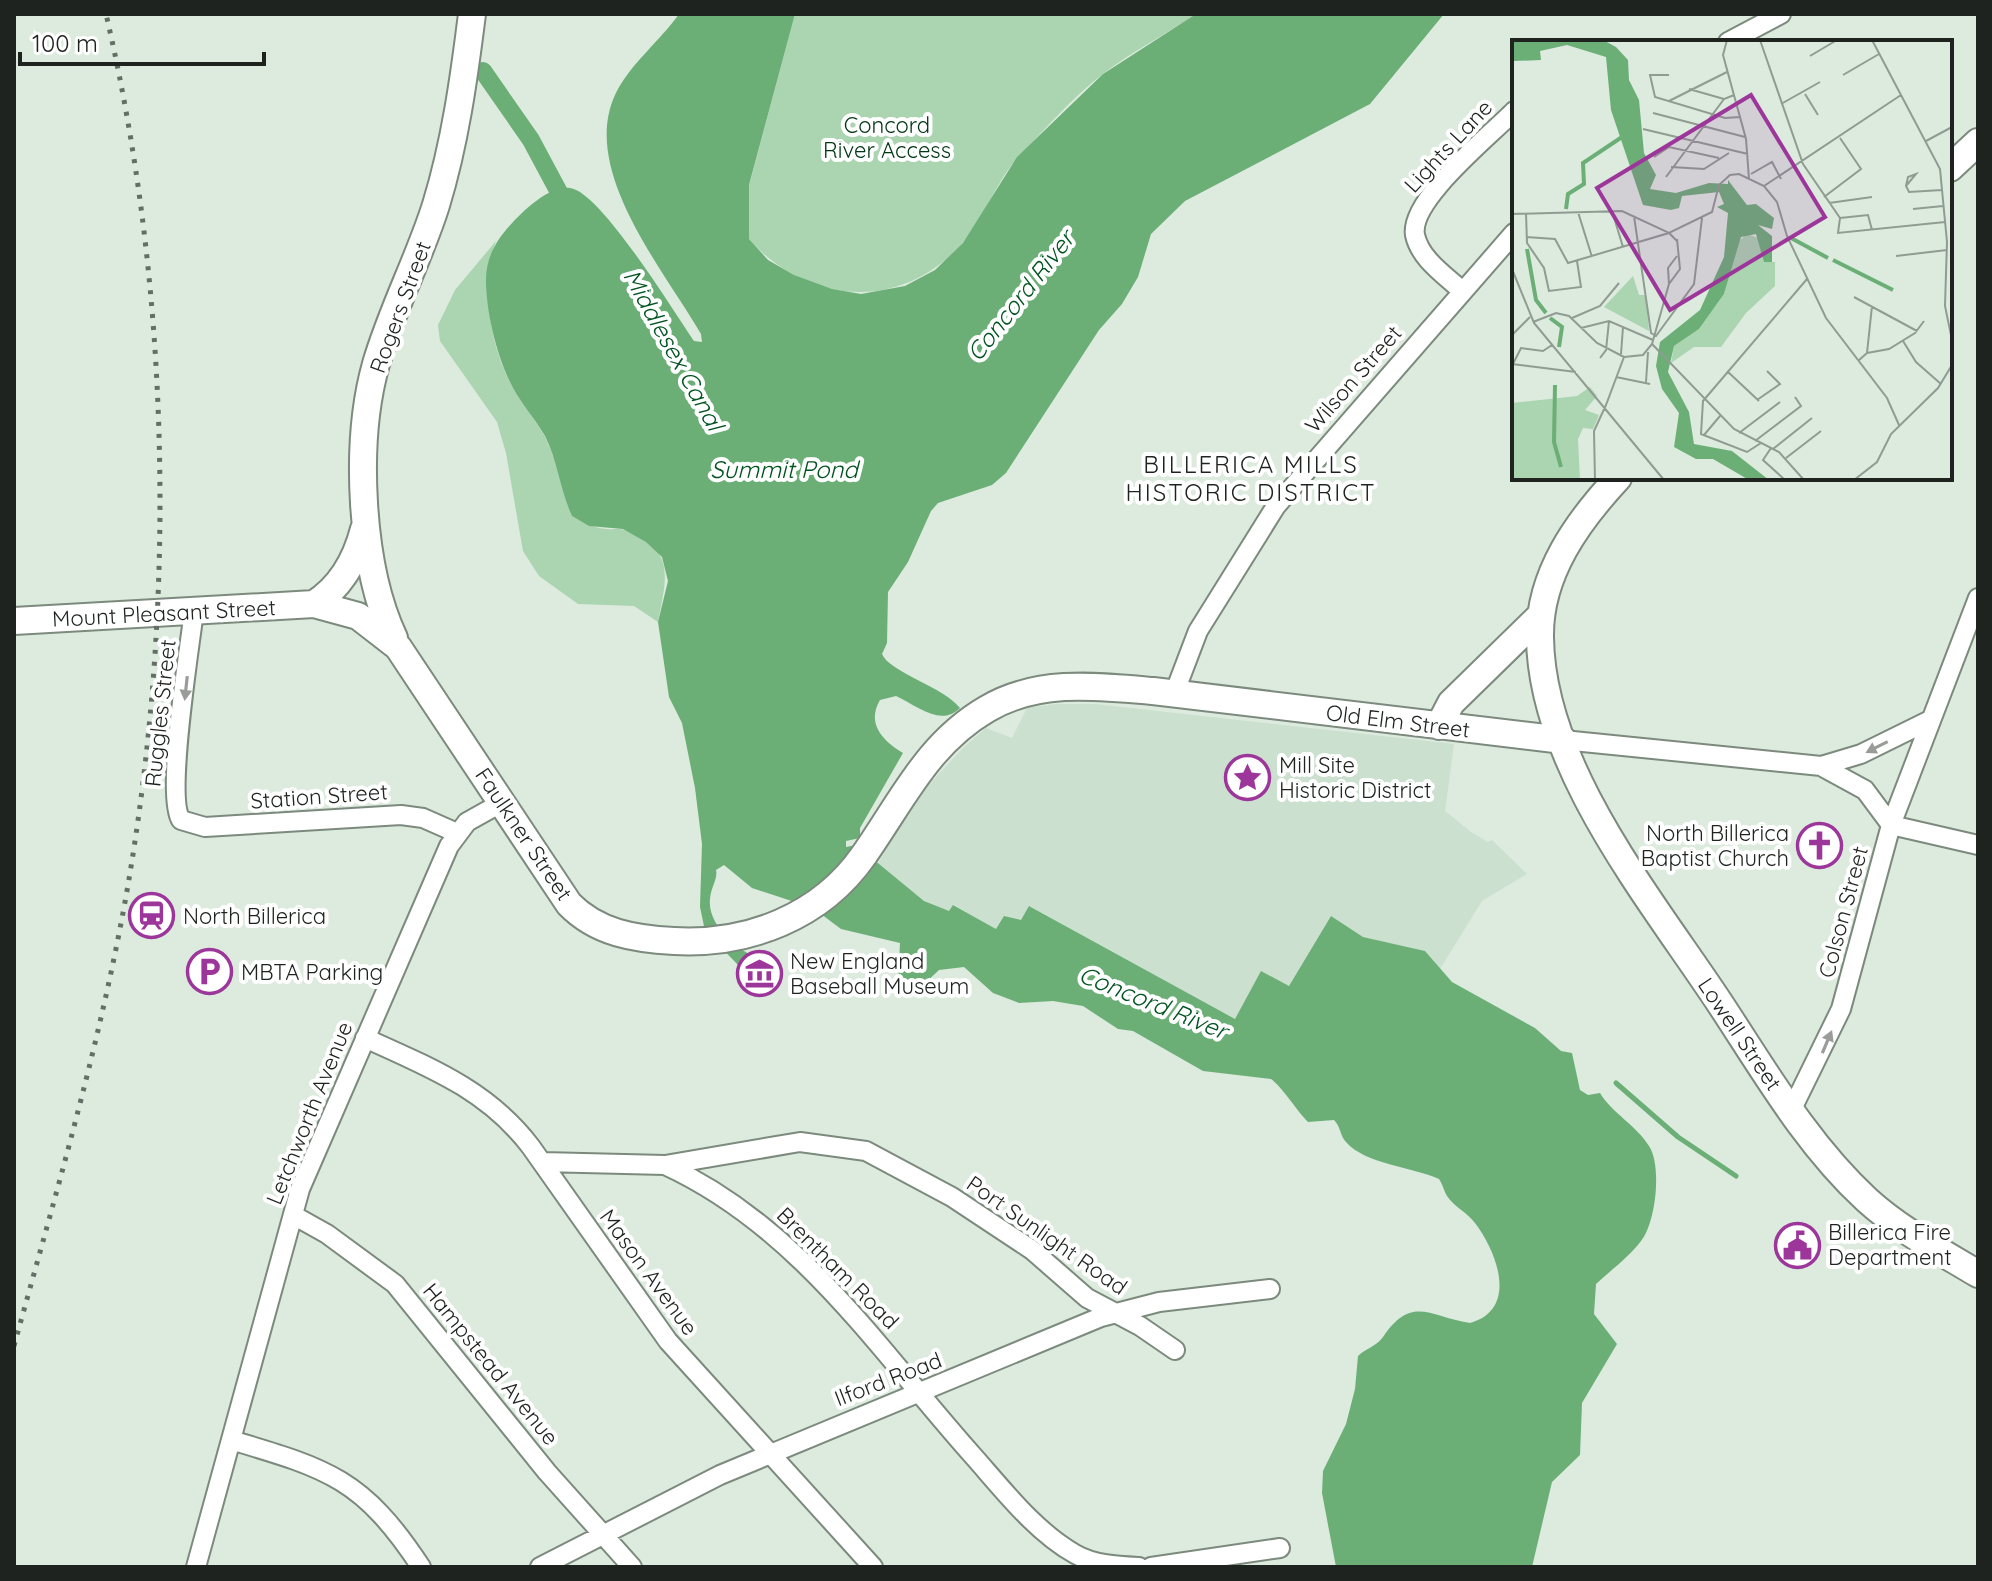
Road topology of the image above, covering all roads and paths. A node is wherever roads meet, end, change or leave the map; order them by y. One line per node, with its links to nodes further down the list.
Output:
1 (472, 14): 10 (main road, Rogers Street)
2 (1781, 14): 3 (street)
3 (1732, 40)
4 (1512, 113): 8 (street, Lights Lane)
5 (1978, 142): 6 (main road)
6 (1952, 166)
7 (1512, 235): 8 (street, Wilson Street)
8 (1462, 291): 17 (street, Wilson Street)
9 (1617, 480): 14 (main road)
10 (365, 526): 12 (main road); 16 (main road, Rogers Street)
11 (1978, 598): 18 (street, Colson Street)
12 (314, 604): 13 (main road, Mount Pleasant Street); 16 (main road, Mount Pleasant Street)
13 (194, 610): 15 (main road, Mount Pleasant Street); 23 (street, Ruggles Street, one-way to 23)
14 (1541, 615): 19 (main road); 20 (main road, Lowell Street)
15 (14, 621)
16 (398, 647): 22 (main road, Faulkner Street)
17 (1174, 694): 19 (main road, Old Elm Street); 27 (main road, Old Elm Street)
18 (1930, 720): 21 (street, one-way to 21); 24 (street, Colson Street)
19 (1439, 726): 20 (main road, Old Elm Street)
20 (1563, 740): 21 (street, Old Elm Street); 29 (main road, Lowell Street)
21 (1821, 766): 24 (street, Old Elm Street)
22 (501, 803): 25 (street, Letchworth Avenue); 27 (main road, Faulkner Street)
23 (181, 820): 25 (street, Station Street)
24 (1891, 825): 26 (street); 29 (street, Colson Street, one-way to 24)
25 (457, 833): 28 (street, Letchworth Avenue)
26 (1978, 845)
27 (866, 853)
28 (365, 1038): 30 (street, Mason Avenue); 32 (street, Letchworth Avenue)
29 (1791, 1111): 33 (main road, Lowell Street)
30 (542, 1162): 31 (street, Port Sunlight Road); 39 (street, Mason Avenue)
31 (665, 1165): 35 (street, Port Sunlight Road); 37 (street, Brentham Road)
32 (293, 1215): 38 (street, Letchworth Avenue); 40 (street, Hampstead Avenue)
33 (1978, 1274)
34 (1270, 1289): 35 (street, Ilford Road)
35 (1114, 1313): 36 (street, Port Sunlight Road); 37 (street, Ilford Road)
36 (1175, 1350)
37 (919, 1390): 39 (street, Ilford Road); 47 (street, Brentham Road)
38 (231, 1440): 42 (street, Letchworth Avenue); 43 (street)
39 (771, 1453): 40 (street, Ilford Road); 46 (street, Mason Avenue)
40 (603, 1535): 44 (street, Ilford Road); 45 (street, Hampstead Avenue)
41 (1280, 1548): 48 (street)
42 (196, 1567)
43 (421, 1567)
44 (540, 1567)
45 (632, 1567)
46 (873, 1567)
47 (1139, 1567)
48 (1151, 1567)

